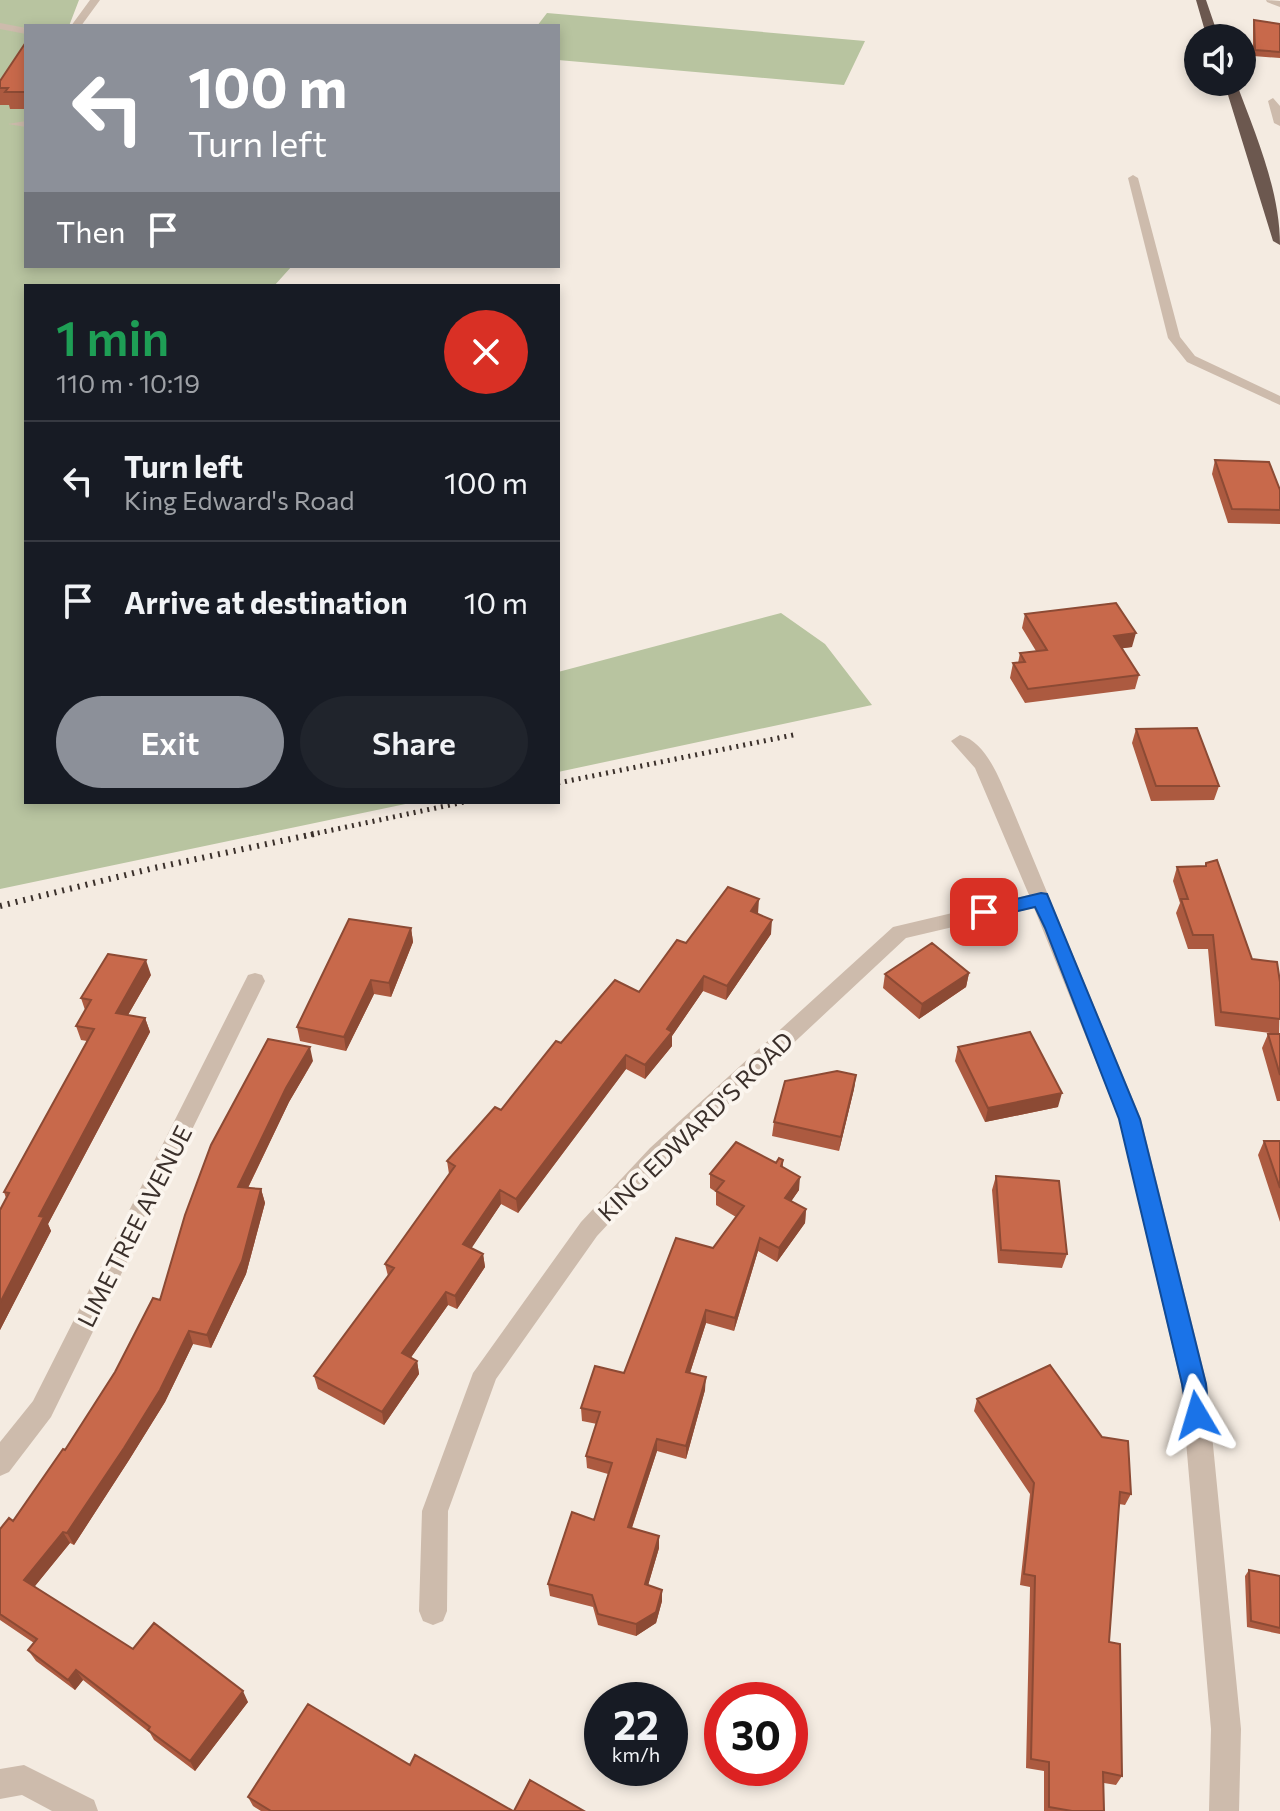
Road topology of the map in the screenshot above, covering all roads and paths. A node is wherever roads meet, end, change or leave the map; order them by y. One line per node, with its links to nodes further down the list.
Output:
1 (95, 0): 5 (street)
2 (1201, 0): 6 (highway)
3 (1270, 0): 4 (lane)
4 (1280, 4)
5 (77, 24)
6 (1209, 24)
7 (0, 26): 8 (lane)
8 (24, 31)
9 (1234, 96): 15 (highway)
10 (1273, 101): 11 (street)
11 (1280, 123)
12 (13, 124): 13 (lane)
13 (24, 124)
14 (1133, 178): 16 (lane)
15 (1280, 241)
16 (1280, 401)
17 (960, 741): 18 (street)
18 (1041, 899): 21 (street, KING EDWARD'S ROAD); 24 (street)
19 (255, 981): 20 (street, LIME TREE AVENUE)
20 (0, 1463)
21 (433, 1611)
22 (0, 1784): 23 (street)
23 (83, 1811)
24 (1224, 1811)

